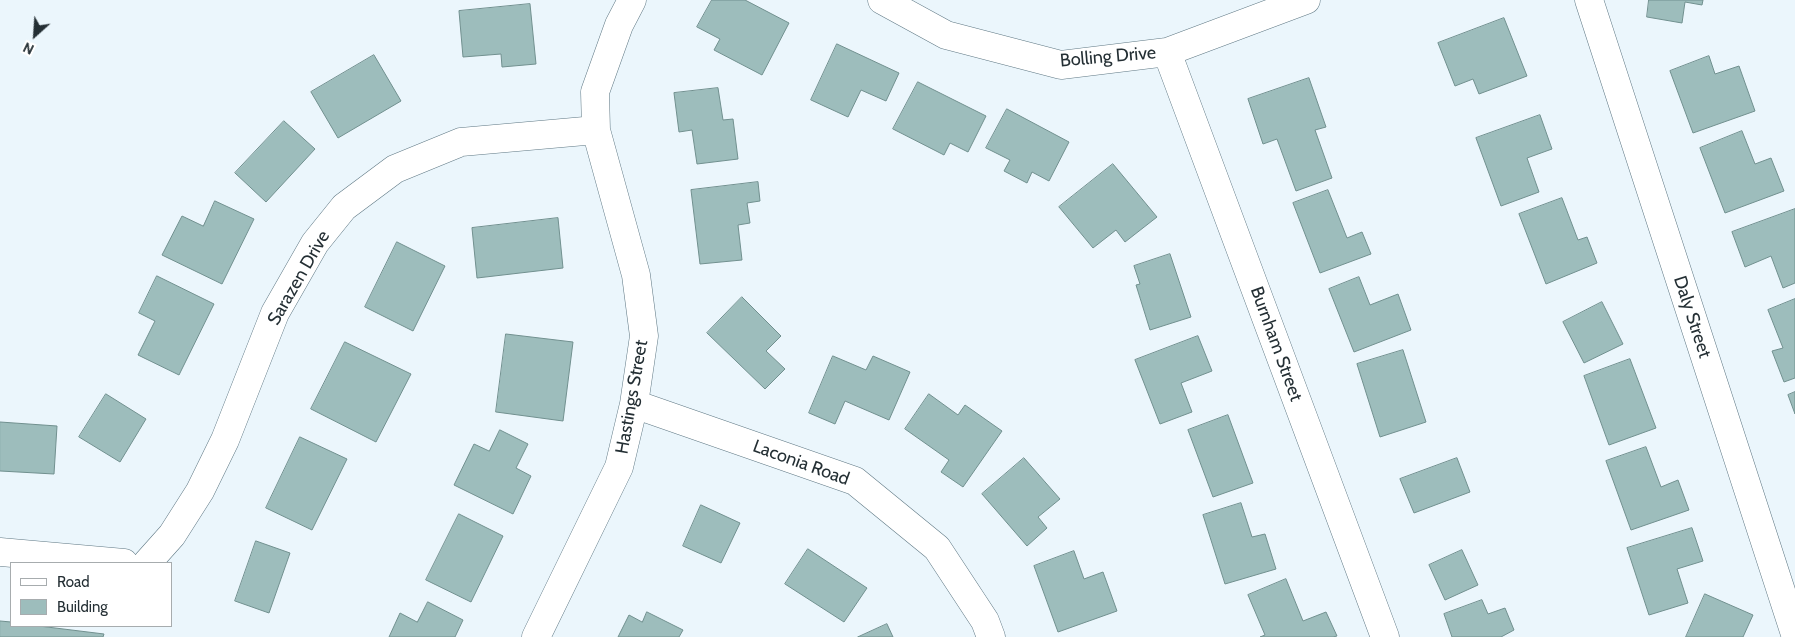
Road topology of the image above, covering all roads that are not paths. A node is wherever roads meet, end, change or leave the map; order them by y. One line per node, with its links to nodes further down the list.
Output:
1 (632, 0): 6 (street, Hastings Street)
2 (882, 0): 5 (street, Bolling Drive)
3 (1306, 0): 5 (street, Bolling Drive)
4 (1589, 0): 11 (street, Daly Street)
5 (1168, 52): 14 (street, Burnham Street)
6 (596, 130): 7 (street, Hastings Street); 10 (street, Sarazen Drive)
7 (634, 404): 12 (street, Hastings Street); 13 (street, Laconia Road)
8 (0, 552): 9 (street)
9 (113, 562)
10 (148, 562)
11 (1795, 634)
12 (536, 637)
13 (991, 637)
14 (1385, 637)

